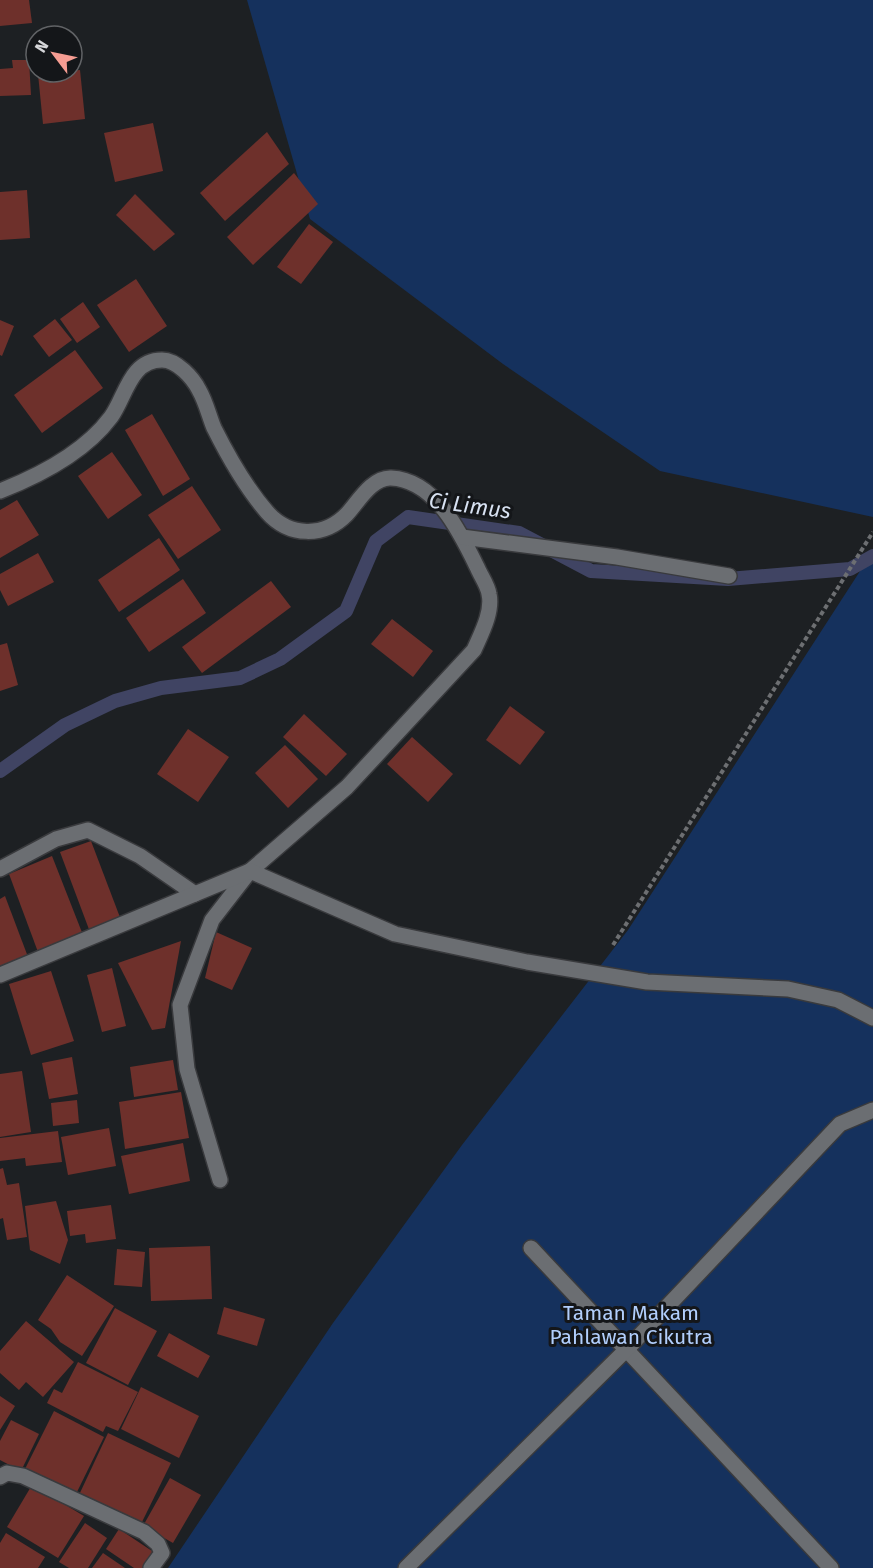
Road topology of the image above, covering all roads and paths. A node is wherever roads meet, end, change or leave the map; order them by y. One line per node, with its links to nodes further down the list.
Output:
1 (0, 491): 3 (street)
2 (873, 532): 8 (path)
3 (462, 537): 4 (street); 6 (street)
4 (729, 576)
5 (0, 869): 7 (street)
6 (250, 871): 7 (street); 8 (street); 12 (street)
7 (195, 894): 9 (street)
8 (596, 971): 10 (street)
9 (0, 975)
10 (873, 1018)
11 (873, 1110): 14 (street)
12 (220, 1180)
13 (531, 1248): 14 (street)
14 (627, 1349): 17 (street); 18 (street)
15 (0, 1477): 16 (street)
16 (151, 1568)
17 (406, 1568)
18 (831, 1568)

